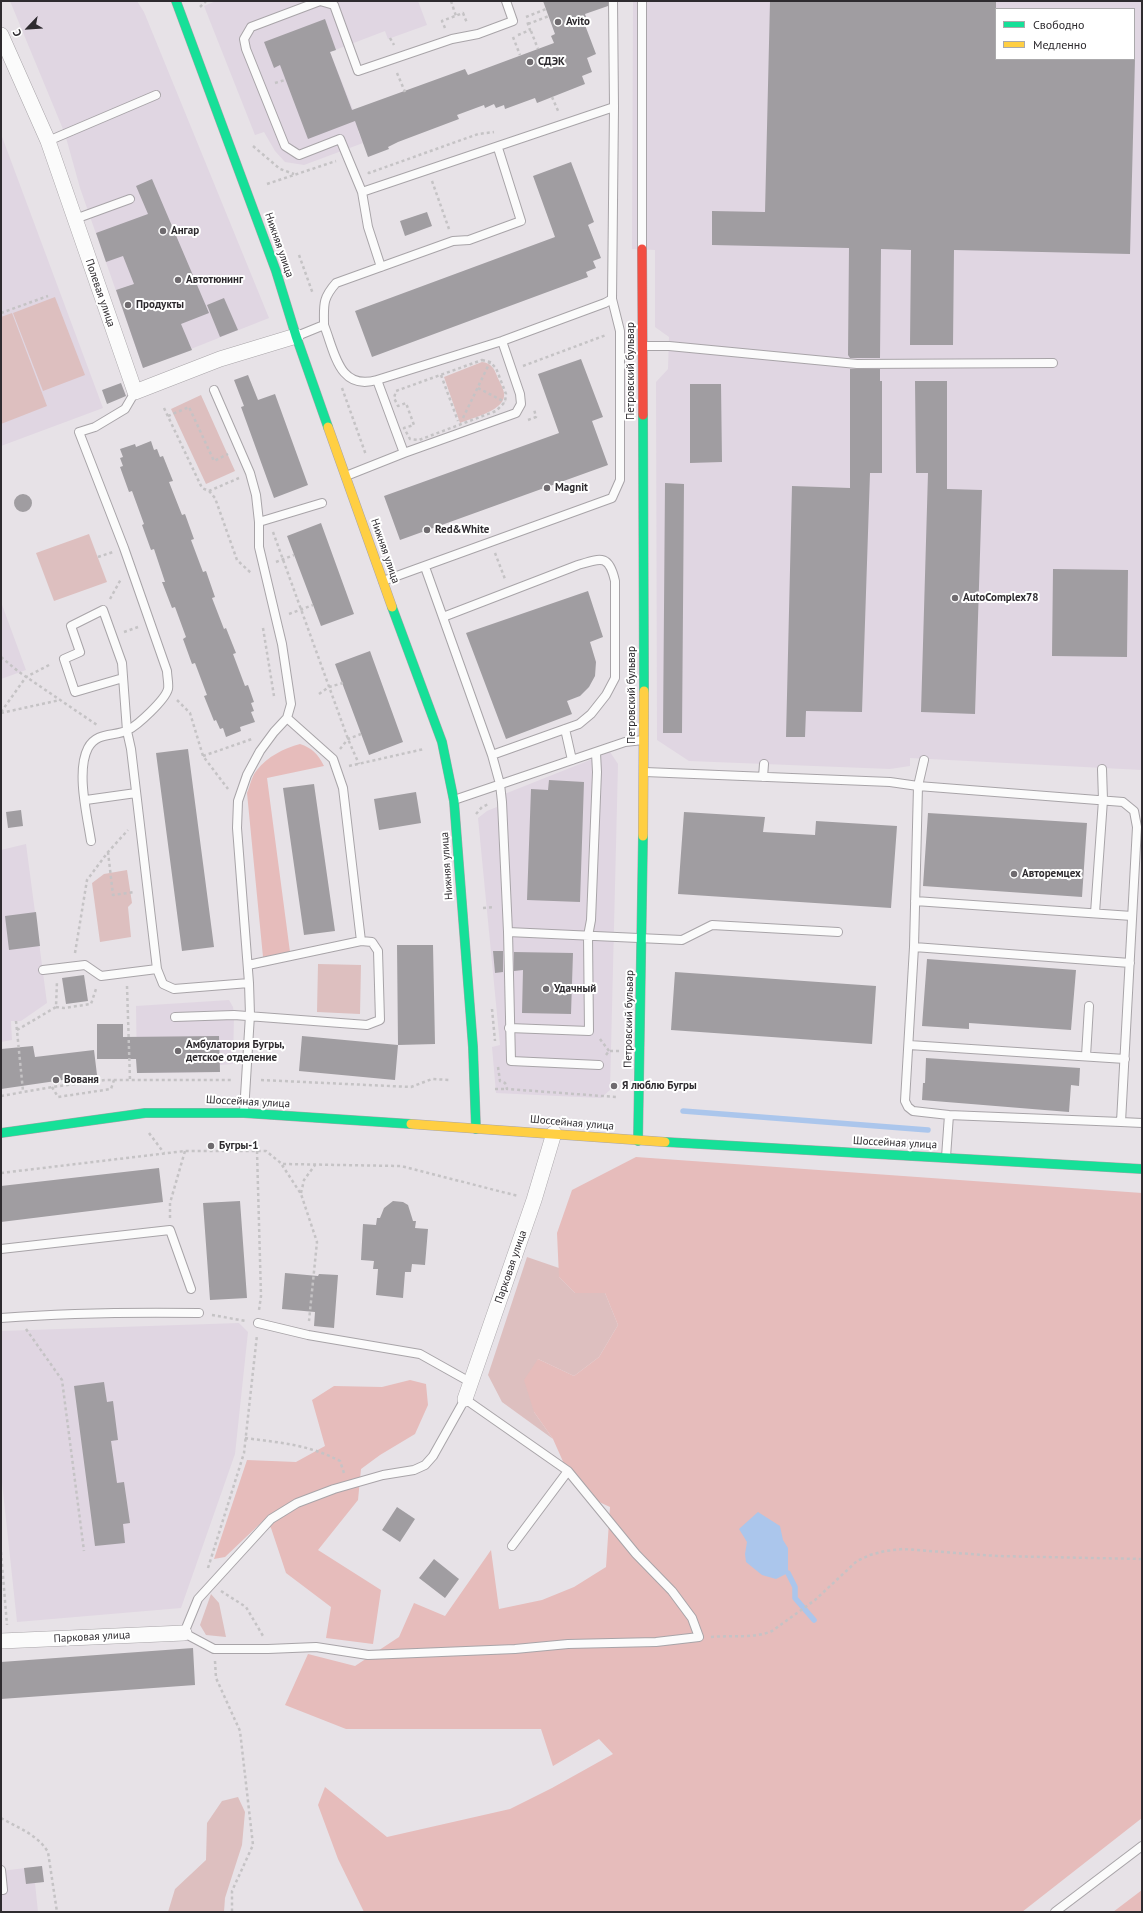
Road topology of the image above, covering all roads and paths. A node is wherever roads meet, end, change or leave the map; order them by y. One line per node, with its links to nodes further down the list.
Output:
1 (176, 1): 34 (street, Нижняя улица)
2 (451, 1): 7 (path)
3 (506, 1): 30 (lane)
4 (613, 1): 22 (lane)
5 (642, 1): 39 (lane)
6 (546, 9): 9 (path)
7 (456, 16)
8 (549, 16): 10 (path)
9 (526, 17)
10 (528, 24)
11 (530, 30): 14 (path)
12 (1, 35): 27 (street, Полевая улица)
13 (513, 37): 15 (path)
14 (538, 49)
15 (520, 55)
16 (397, 73): 19 (path)
17 (285, 80): 18 (path)
18 (269, 86)
19 (405, 92)
20 (156, 95): 27 (lane)
21 (552, 97): 24 (path)
22 (614, 107): 29 (lane); 42 (lane)
23 (566, 111): 24 (path)
24 (559, 114): 25 (path)
25 (552, 116)
26 (502, 131): 31 (path)
27 (48, 141): 37 (street, Полевая улица)
28 (248, 141): 33 (path)
29 (498, 148): 32 (lane); 38 (lane)
30 (348, 157): 33 (path); 35 (lane)
31 (366, 170)
32 (428, 171): 35 (lane); 38 (path)
33 (296, 174): 34 (path)
34 (247, 190): 46 (street, Нижняя улица)
35 (362, 192): 40 (lane)
36 (130, 199): 37 (lane)
37 (75, 219): 56 (street, Полевая улица)
38 (453, 241): 40 (lane)
39 (642, 249): 48 (street, Петровский бульвар)
40 (381, 267): 44 (lane)
41 (48, 296): 43 (path)
42 (612, 299): 47 (lane); 71 (lane)
43 (1, 313)
44 (324, 325): 46 (lane); 53 (lane)
45 (613, 332): 51 (path)
46 (296, 336): 56 (street); 66 (street, Нижняя улица)
47 (502, 341): 53 (lane); 62 (lane)
48 (643, 346): 50 (lane); 106 (street, Петровский бульвар)
49 (490, 362): 52 (path); 54 (path); 57 (path)
50 (1053, 363)
51 (519, 367)
52 (441, 375): 62 (path); 62 (path)
53 (377, 380): 64 (lane)
54 (478, 388): 57 (path); 62 (path)
55 (214, 390): 63 (lane)
56 (135, 392): 74 (lane)
57 (505, 402): 62 (path)
58 (531, 403): 61 (path)
59 (164, 408): 60 (path)
60 (168, 416): 63 (path); 67 (path)
61 (522, 422)
62 (461, 429): 64 (lane)
63 (240, 449): 65 (lane)
64 (404, 453): 66 (lane)
65 (250, 473): 67 (path); 70 (lane)
66 (346, 476): 78 (street, Нижняя улица)
67 (209, 491): 77 (path)
68 (322, 502): 69 (lane)
69 (269, 520): 70 (lane); 73 (path)
70 (260, 522): 75 (lane)
71 (491, 543): 76 (lane); 79 (path)
72 (294, 555): 73 (path)
73 (283, 559): 75 (path); 82 (path)
74 (129, 564): 81 (path); 86 (lane)
75 (263, 566): 84 (lane)
76 (425, 567): 78 (lane); 83 (lane)
77 (254, 576)
78 (382, 581): 107 (street, Нижняя улица)
79 (509, 591): 83 (lane); 100 (lane)
80 (313, 605): 82 (path)
81 (103, 610): 87 (lane); 89 (lane)
82 (302, 610): 84 (path); 93 (path)
83 (443, 617): 109 (lane)
84 (276, 619): 99 (lane)
85 (262, 621): 97 (path)
86 (150, 623): 87 (path); 94 (lane)
87 (112, 636): 91 (lane)
88 (1, 657): 90 (path)
89 (64, 659): 90 (path); 91 (lane)
90 (26, 677): 96 (path); 98 (path)
91 (123, 678): 101 (lane)
92 (343, 683): 93 (path)
93 (330, 687): 95 (path); 105 (path)
94 (168, 689): 101 (lane); 110 (path)
95 (319, 694)
96 (60, 700): 98 (path); 103 (path)
97 (276, 704)
98 (1, 713)
99 (287, 718): 102 (lane); 115 (lane)
100 (565, 729): 109 (lane); 111 (lane)
101 (127, 731): 103 (lane); 122 (lane)
102 (274, 732): 110 (path); 144 (lane)
103 (108, 734): 123 (lane)
104 (361, 734): 105 (path)
105 (348, 739): 113 (path)
106 (644, 740): 108 (lane); 117 (street, Петровский бульвар)
107 (442, 742): 113 (path); 125 (street, Нижняя улица)
108 (596, 753): 111 (lane); 139 (lane)
109 (492, 755): 119 (lane)
110 (203, 756): 120 (path)
111 (572, 760): 119 (lane)
112 (924, 760): 121 (lane)
113 (359, 764): 115 (path)
114 (764, 764): 118 (lane)
115 (337, 769): 141 (lane)
116 (1102, 769): 124 (lane)
117 (644, 772): 118 (lane); 140 (street, Петровский бульвар)
118 (763, 777): 121 (lane)
119 (500, 784): 125 (lane); 126 (lane)
120 (232, 786)
121 (918, 786): 124 (lane); 132 (lane)
122 (136, 793): 123 (lane); 128 (lane)
123 (86, 800): 129 (lane)
124 (1103, 800): 135 (lane); 136 (lane)
125 (454, 801): 180 (street, Нижняя улица)
126 (502, 802): 127 (path); 137 (lane)
127 (474, 816)
128 (139, 818): 130 (path); 131 (lane)
129 (91, 841)
130 (108, 852): 131 (path); 145 (path)
131 (148, 890): 147 (lane)
132 (915, 900): 135 (lane); 142 (lane)
133 (496, 906): 134 (path)
134 (483, 908)
135 (1095, 913): 136 (lane)
136 (1132, 916): 143 (lane)
137 (508, 932): 139 (lane); 157 (lane)
138 (838, 932): 140 (lane)
139 (588, 936): 140 (lane); 157 (lane)
140 (643, 938): 184 (street, Петровский бульвар)
141 (361, 941): 144 (lane); 154 (lane)
142 (914, 946): 143 (lane); 159 (lane)
143 (1130, 963): 162 (lane)
144 (248, 965): 151 (lane)
145 (74, 966): 146 (lane); 150 (lane)
146 (58, 968): 148 (lane); 153 (path)
147 (157, 969): 149 (lane); 151 (lane)
148 (43, 970)
149 (126, 973): 150 (lane); 166 (path)
150 (101, 976): 153 (path)
151 (250, 983): 154 (lane)
152 (1089, 1006): 161 (lane)
153 (56, 1007): 158 (path)
154 (250, 1016): 155 (lane); 176 (lane)
155 (175, 1017)
156 (16, 1021): 158 (path)
157 (510, 1028): 164 (lane)
158 (17, 1030): 173 (path)
159 (909, 1045): 161 (lane); 177 (lane)
160 (626, 1051): 164 (path)
161 (1086, 1056): 162 (lane)
162 (1125, 1059): 178 (lane)
163 (498, 1062): 172 (path)
164 (599, 1065)
165 (114, 1080): 166 (path); 170 (path); 170 (path)
166 (130, 1080): 167 (path)
167 (235, 1080)
168 (262, 1080): 169 (path)
169 (450, 1080)
170 (52, 1086): 173 (path)
171 (493, 1089): 172 (path)
172 (507, 1090): 175 (path)
173 (23, 1092): 174 (path)
174 (1, 1096)
175 (616, 1097)
176 (244, 1113): 180 (street, Шоссейная улица); 182 (street, Шоссейная улица)
177 (949, 1115): 178 (lane); 188 (lane)
178 (1121, 1122): 179 (lane)
179 (1142, 1123)
180 (476, 1129): 183 (street, Шоссейная улица)
181 (146, 1130): 187 (path)
182 (1, 1133)
183 (554, 1133): 184 (street, Шоссейная улица); 194 (street, Парковая улица)
184 (638, 1141): 188 (street, Шоссейная улица)
185 (184, 1151): 186 (path); 187 (path); 195 (path)
186 (257, 1151): 189 (path); 200 (path)
187 (164, 1153): 192 (path)
188 (946, 1158): 191 (street, Шоссейная улица)
189 (282, 1164): 190 (path); 193 (path)
190 (315, 1165): 193 (path); 194 (path)
191 (1142, 1169)
192 (1, 1173)
193 (301, 1194): 202 (path)
194 (534, 1200): 203 (street, Парковая улица)
195 (170, 1230): 196 (lane); 197 (lane)
196 (1, 1248)
197 (191, 1289)
198 (199, 1313): 199 (lane); 200 (path)
199 (1, 1318)
200 (258, 1323): 202 (lane); 205 (path)
201 (25, 1324): 210 (path)
202 (308, 1335): 203 (lane)
203 (470, 1382): 204 (street, Парковая улица)
204 (465, 1399): 206 (lane); 207 (lane)
205 (245, 1438): 207 (path); 212 (path)
206 (568, 1471): 208 (lane); 215 (lane)
207 (347, 1485): 213 (lane)
208 (512, 1546)
209 (1, 1552): 216 (path)
210 (84, 1552)
211 (1142, 1559): 215 (path)
212 (207, 1570)
213 (210, 1585): 214 (lane); 218 (path)
214 (184, 1633): 216 (street, Парковая улица); 217 (lane)
215 (699, 1637): 218 (lane)
216 (5, 1641)
217 (214, 1649): 218 (lane); 224 (path)
218 (268, 1649)
219 (1, 1818): 223 (path)
220 (1142, 1846): 225 (lane)
221 (1, 1870): 222 (lane)
222 (1, 1890)
223 (56, 1912)
224 (232, 1912)
225 (1054, 1912)

